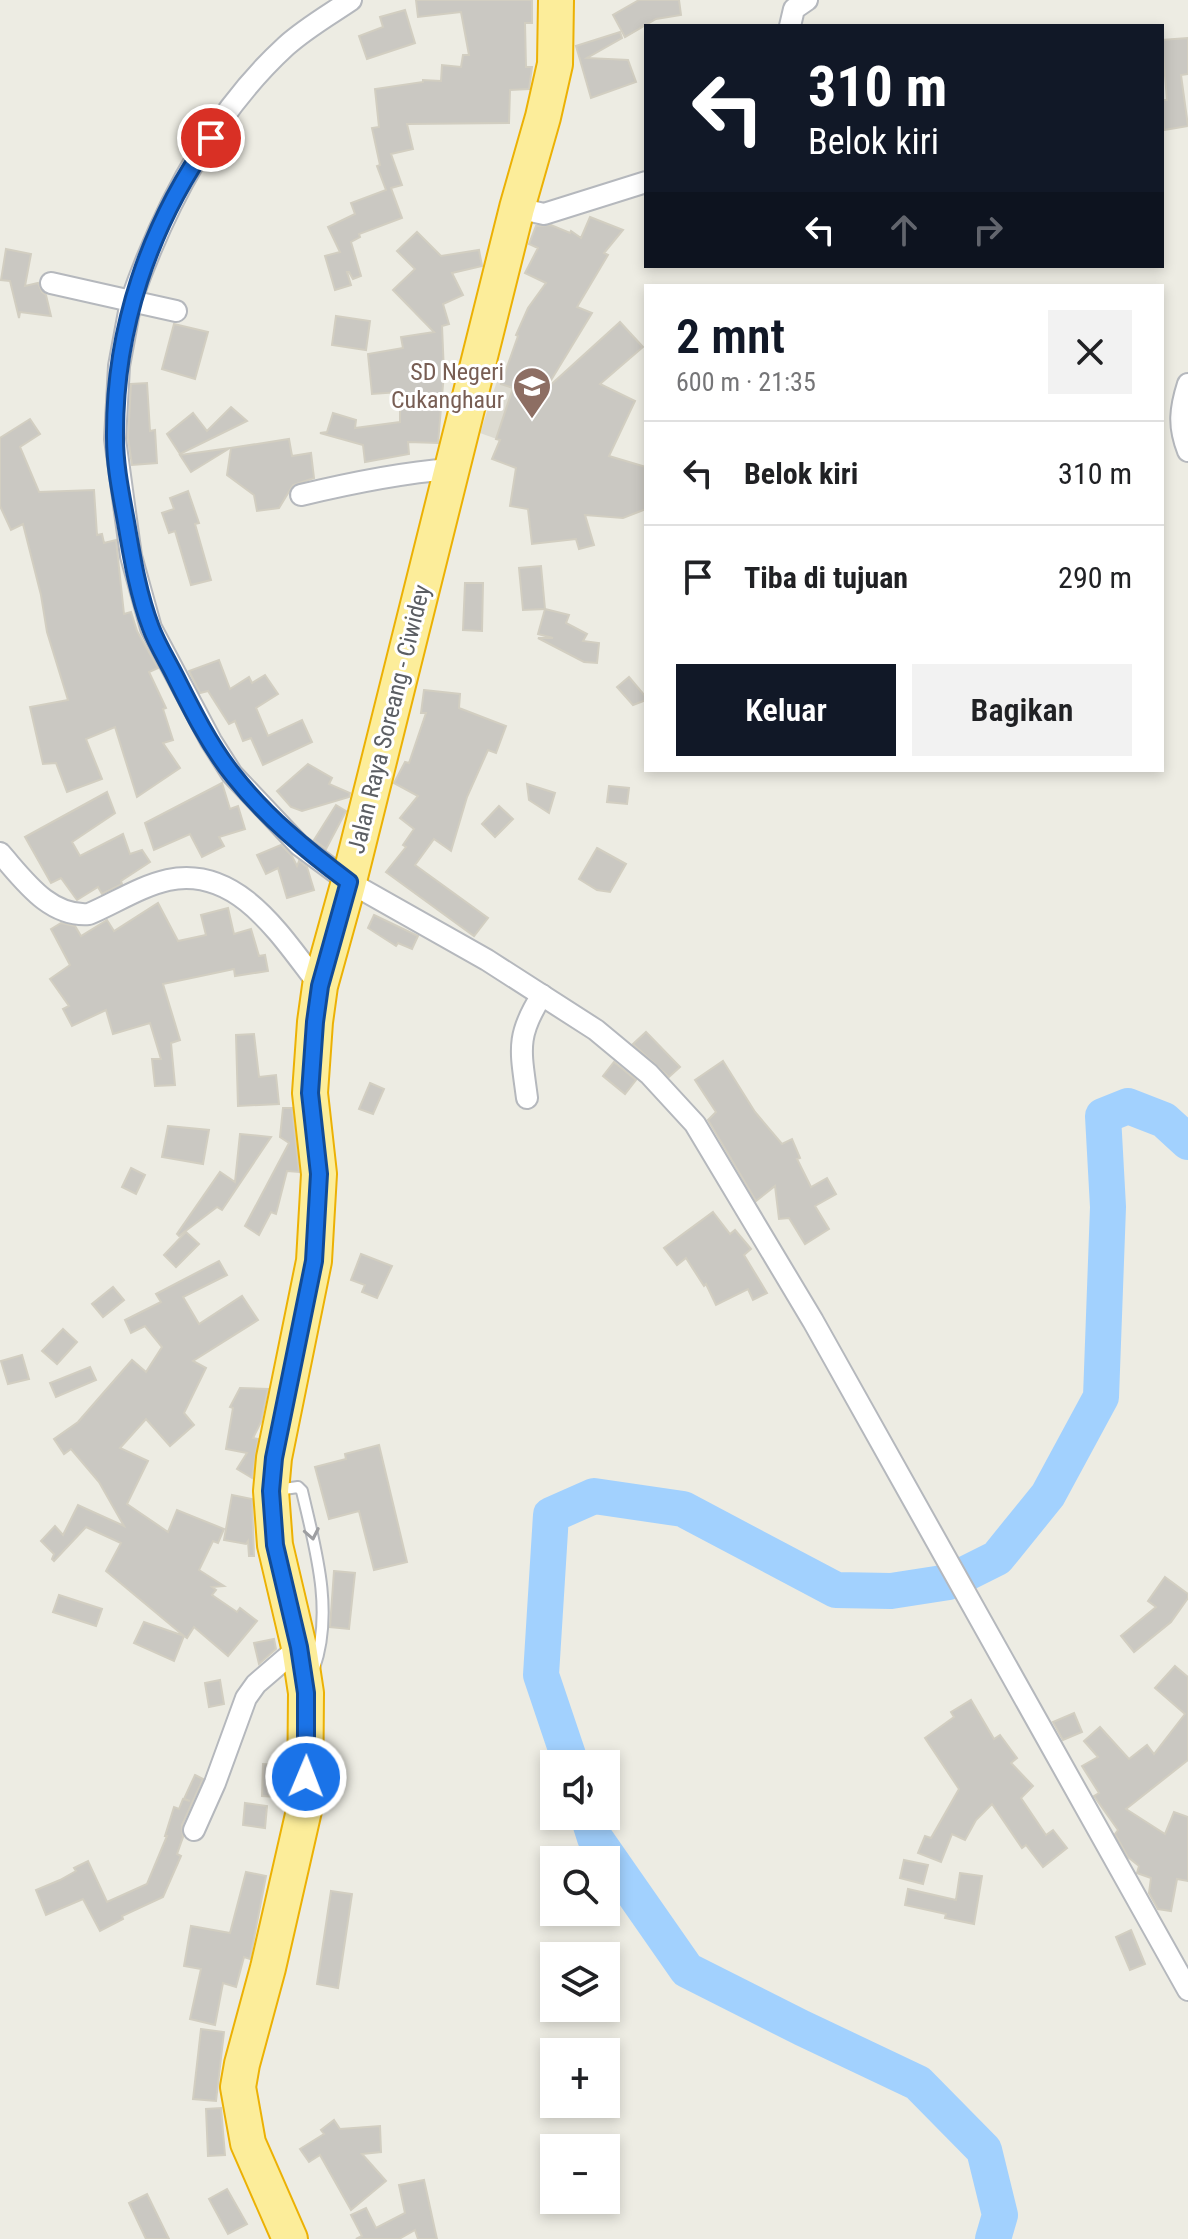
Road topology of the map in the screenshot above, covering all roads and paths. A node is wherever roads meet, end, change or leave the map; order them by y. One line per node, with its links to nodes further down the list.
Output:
1 (351, 0): 8 (street)
2 (556, 0): 6 (highway, Jalan Raya Soreang - Ciwidey)
3 (807, 0): 4 (street)
4 (790, 24)
5 (644, 183): 6 (street)
6 (517, 208): 12 (highway, Jalan Raya Soreang - Ciwidey)
7 (51, 283): 8 (street)
8 (131, 301): 9 (street); 15 (street)
9 (176, 311)
10 (1188, 384): 11 (street)
11 (1188, 451)
12 (450, 469): 13 (street); 15 (highway, Jalan Raya Soreang - Ciwidey)
13 (301, 495)
14 (0, 853): 16 (street)
15 (349, 882): 16 (highway, Jalan Raya Soreang - Ciwidey); 17 (street)
16 (320, 986): 19 (highway, Jalan Raya Soreang - Ciwidey)
17 (542, 995): 18 (street); 23 (street)
18 (527, 1098)
19 (271, 1491): 20 (highway, Jalan Raya Soreang - Ciwidey); 21 (lane, one-way to 21)
20 (299, 1647): 21 (highway, Jalan Raya Soreang - Ciwidey); 22 (street)
21 (306, 1693): 24 (highway, Jalan Raya Soreang - Ciwidey)
22 (194, 1830)
23 (1188, 1990)
24 (290, 2239)

